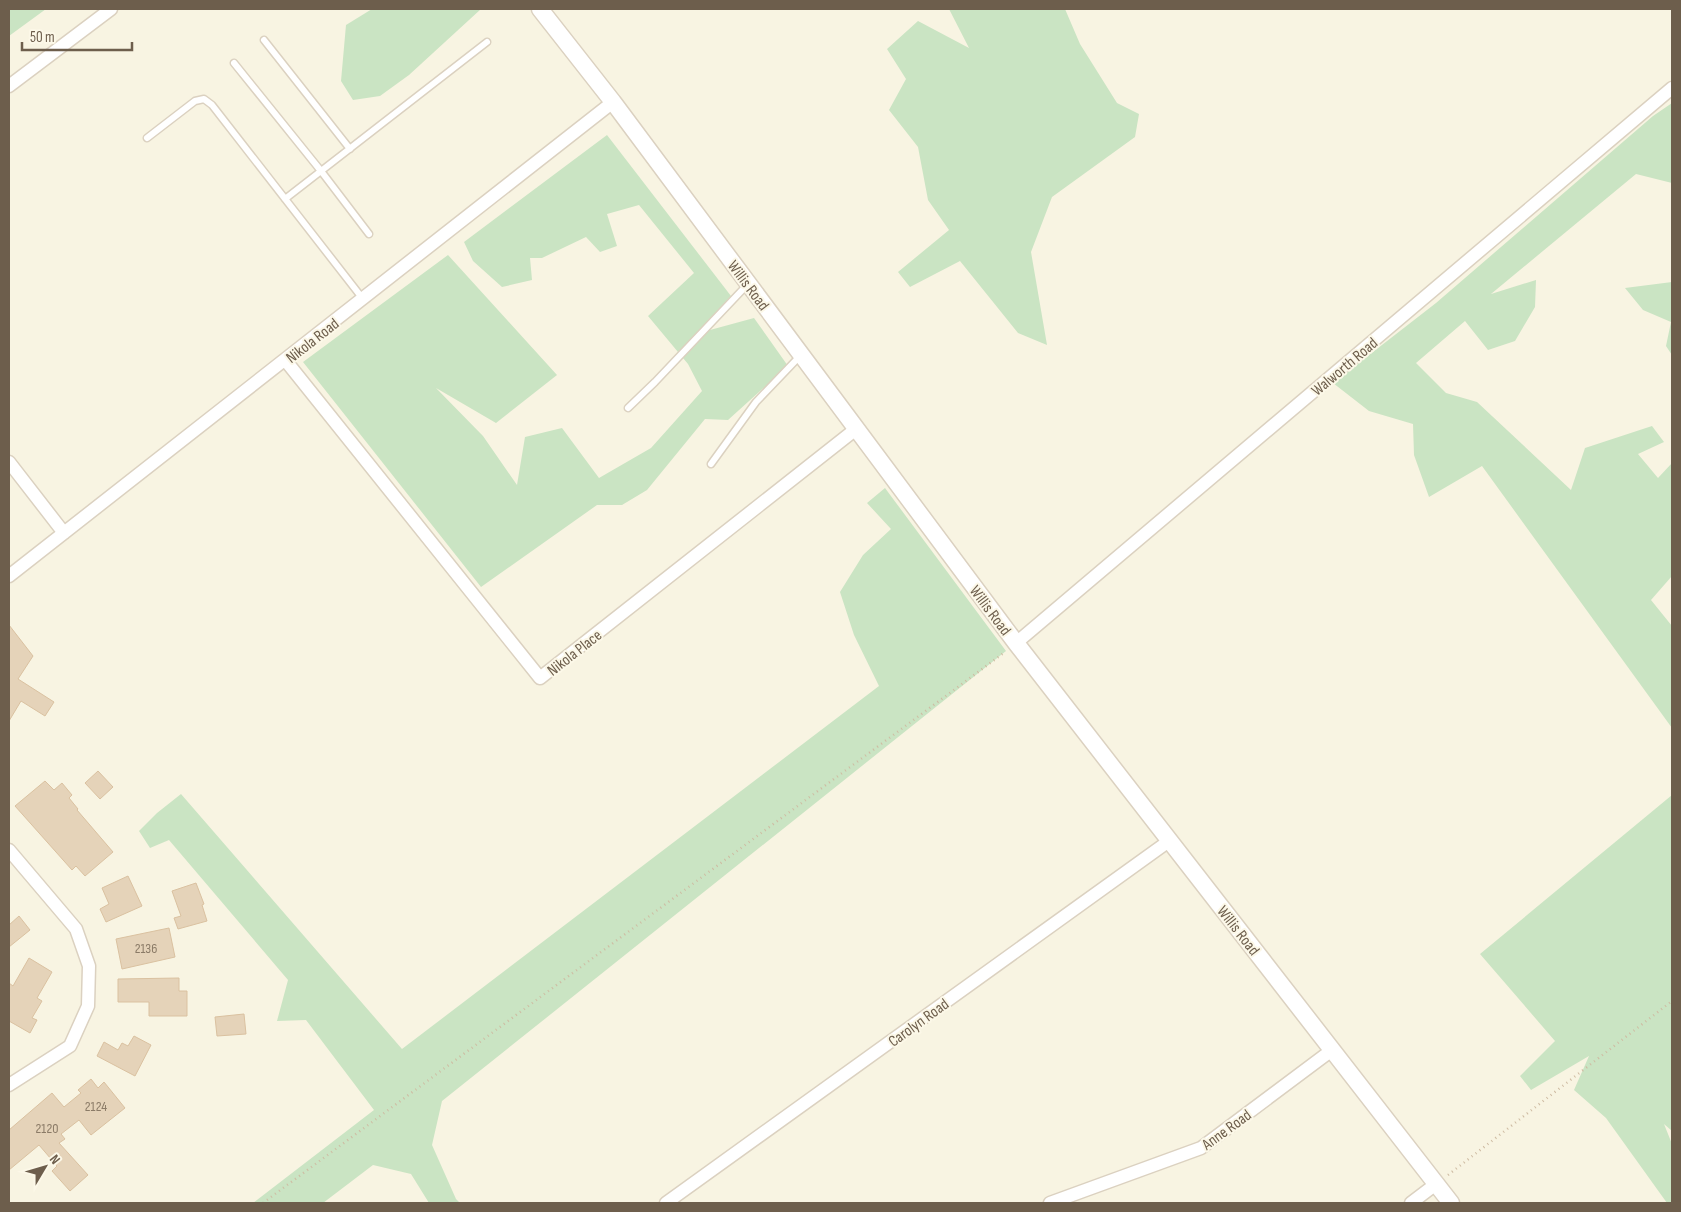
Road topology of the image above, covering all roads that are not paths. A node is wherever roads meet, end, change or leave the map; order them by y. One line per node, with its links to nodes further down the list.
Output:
1 (110, 9): 6 (street)
2 (540, 9): 8 (street, Willis Road)
3 (264, 40): 10 (lane)
4 (487, 42): 10 (lane)
5 (234, 63): 11 (lane)
6 (9, 86)
7 (1672, 88): 24 (street, Walworth Road)
8 (613, 102): 14 (street, Willis Road); 15 (street, Nikola Road)
9 (147, 138): 12 (lane)
10 (350, 149): 11 (lane)
11 (321, 171): 12 (lane); 13 (lane)
12 (285, 199): 15 (lane)
13 (369, 234)
14 (748, 284): 16 (street, Willis Road); 18 (lane)
15 (363, 300): 17 (street, Nikola Road)
16 (801, 355): 19 (street, Willis Road); 21 (lane)
17 (286, 360): 19 (street, Nikola Place); 22 (street, Nikola Road)
18 (628, 408)
19 (856, 429): 24 (street, Willis Road)
20 (9, 462): 22 (street)
21 (711, 464)
22 (64, 533): 23 (street, Nikola Road)
23 (9, 576)
24 (1016, 643): 25 (street, Willis Road)
25 (1169, 841): 27 (street, Willis Road); 30 (street, Carolyn Road)
26 (9, 850): 28 (street)
27 (1332, 1050): 29 (street, Willis Road); 31 (street, Anne Road)
28 (9, 1085)
29 (1436, 1184): 32 (street); 33 (street, Willis Road)
30 (666, 1203)
31 (1050, 1203)
32 (1411, 1203)
33 (1452, 1203)

